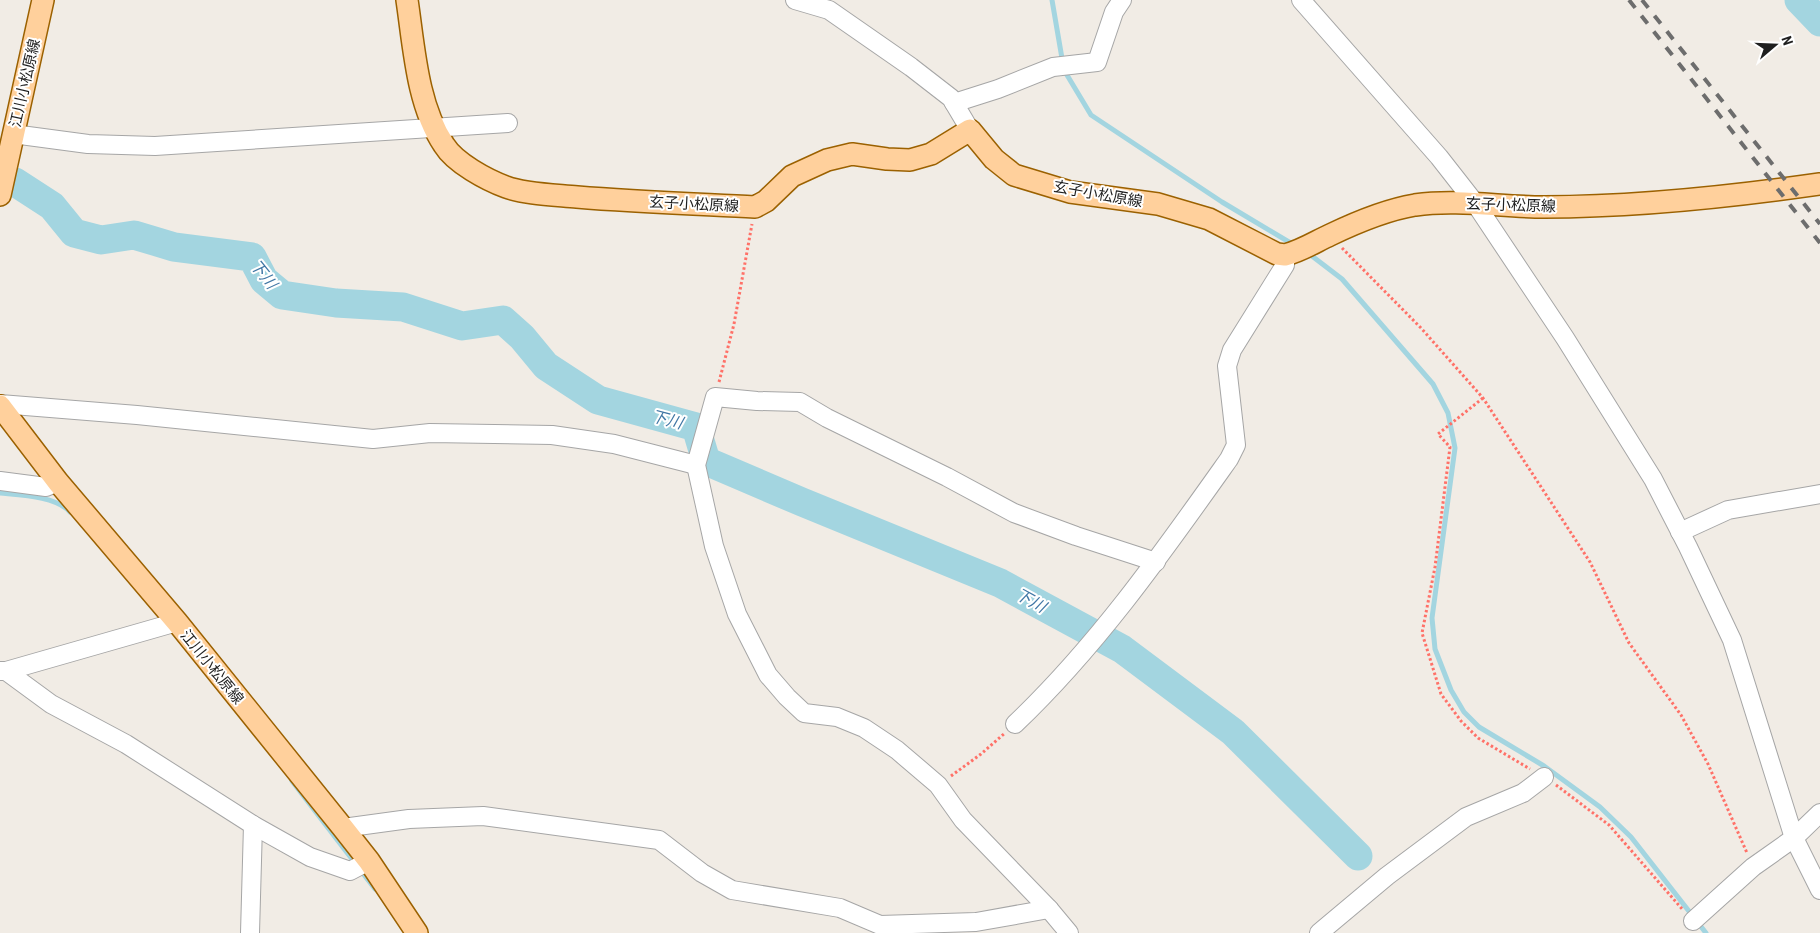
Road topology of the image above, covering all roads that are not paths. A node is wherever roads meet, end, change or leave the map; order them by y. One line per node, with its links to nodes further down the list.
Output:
1 (43, 0): 10 (main road, 江川小松原線)
2 (407, 0): 8 (main road, 玄子小松原線)
3 (795, 0): 6 (street)
4 (1122, 0): 6 (street)
5 (1301, 0): 13 (street)
6 (954, 103): 9 (street)
7 (508, 123): 8 (street)
8 (434, 128): 9 (main road, 玄子小松原線); 10 (street)
9 (970, 130): 14 (main road, 玄子小松原線)
10 (13, 134): 12 (main road, 江川小松原線)
11 (1820, 184): 13 (main road, 玄子小松原線)
12 (0, 195)
13 (1475, 203): 14 (main road, 玄子小松原線); 20 (street)
14 (1285, 255): 21 (street)
15 (0, 405): 16 (street); 18 (main road, 江川小松原線)
16 (696, 465): 21 (street); 32 (street)
17 (0, 481): 18 (street)
18 (58, 482): 22 (main road, 江川小松原線)
19 (1820, 494): 20 (street)
20 (1680, 532): 29 (street)
21 (1156, 562): 24 (street)
22 (176, 622): 23 (street); 28 (main road, 江川小松原線)
23 (3, 671): 27 (street)
24 (1015, 724)
25 (1544, 777): 37 (street)
26 (1820, 814): 29 (street)
27 (253, 825): 30 (street); 34 (street)
28 (343, 828): 30 (main road, 江川小松原線); 32 (street)
29 (1794, 838): 31 (street); 33 (street)
30 (369, 861): 35 (main road, 江川小松原線)
31 (1820, 890)
32 (1049, 909): 36 (street)
33 (1693, 921)
34 (250, 933)
35 (417, 933)
36 (1069, 933)
37 (1319, 933)

